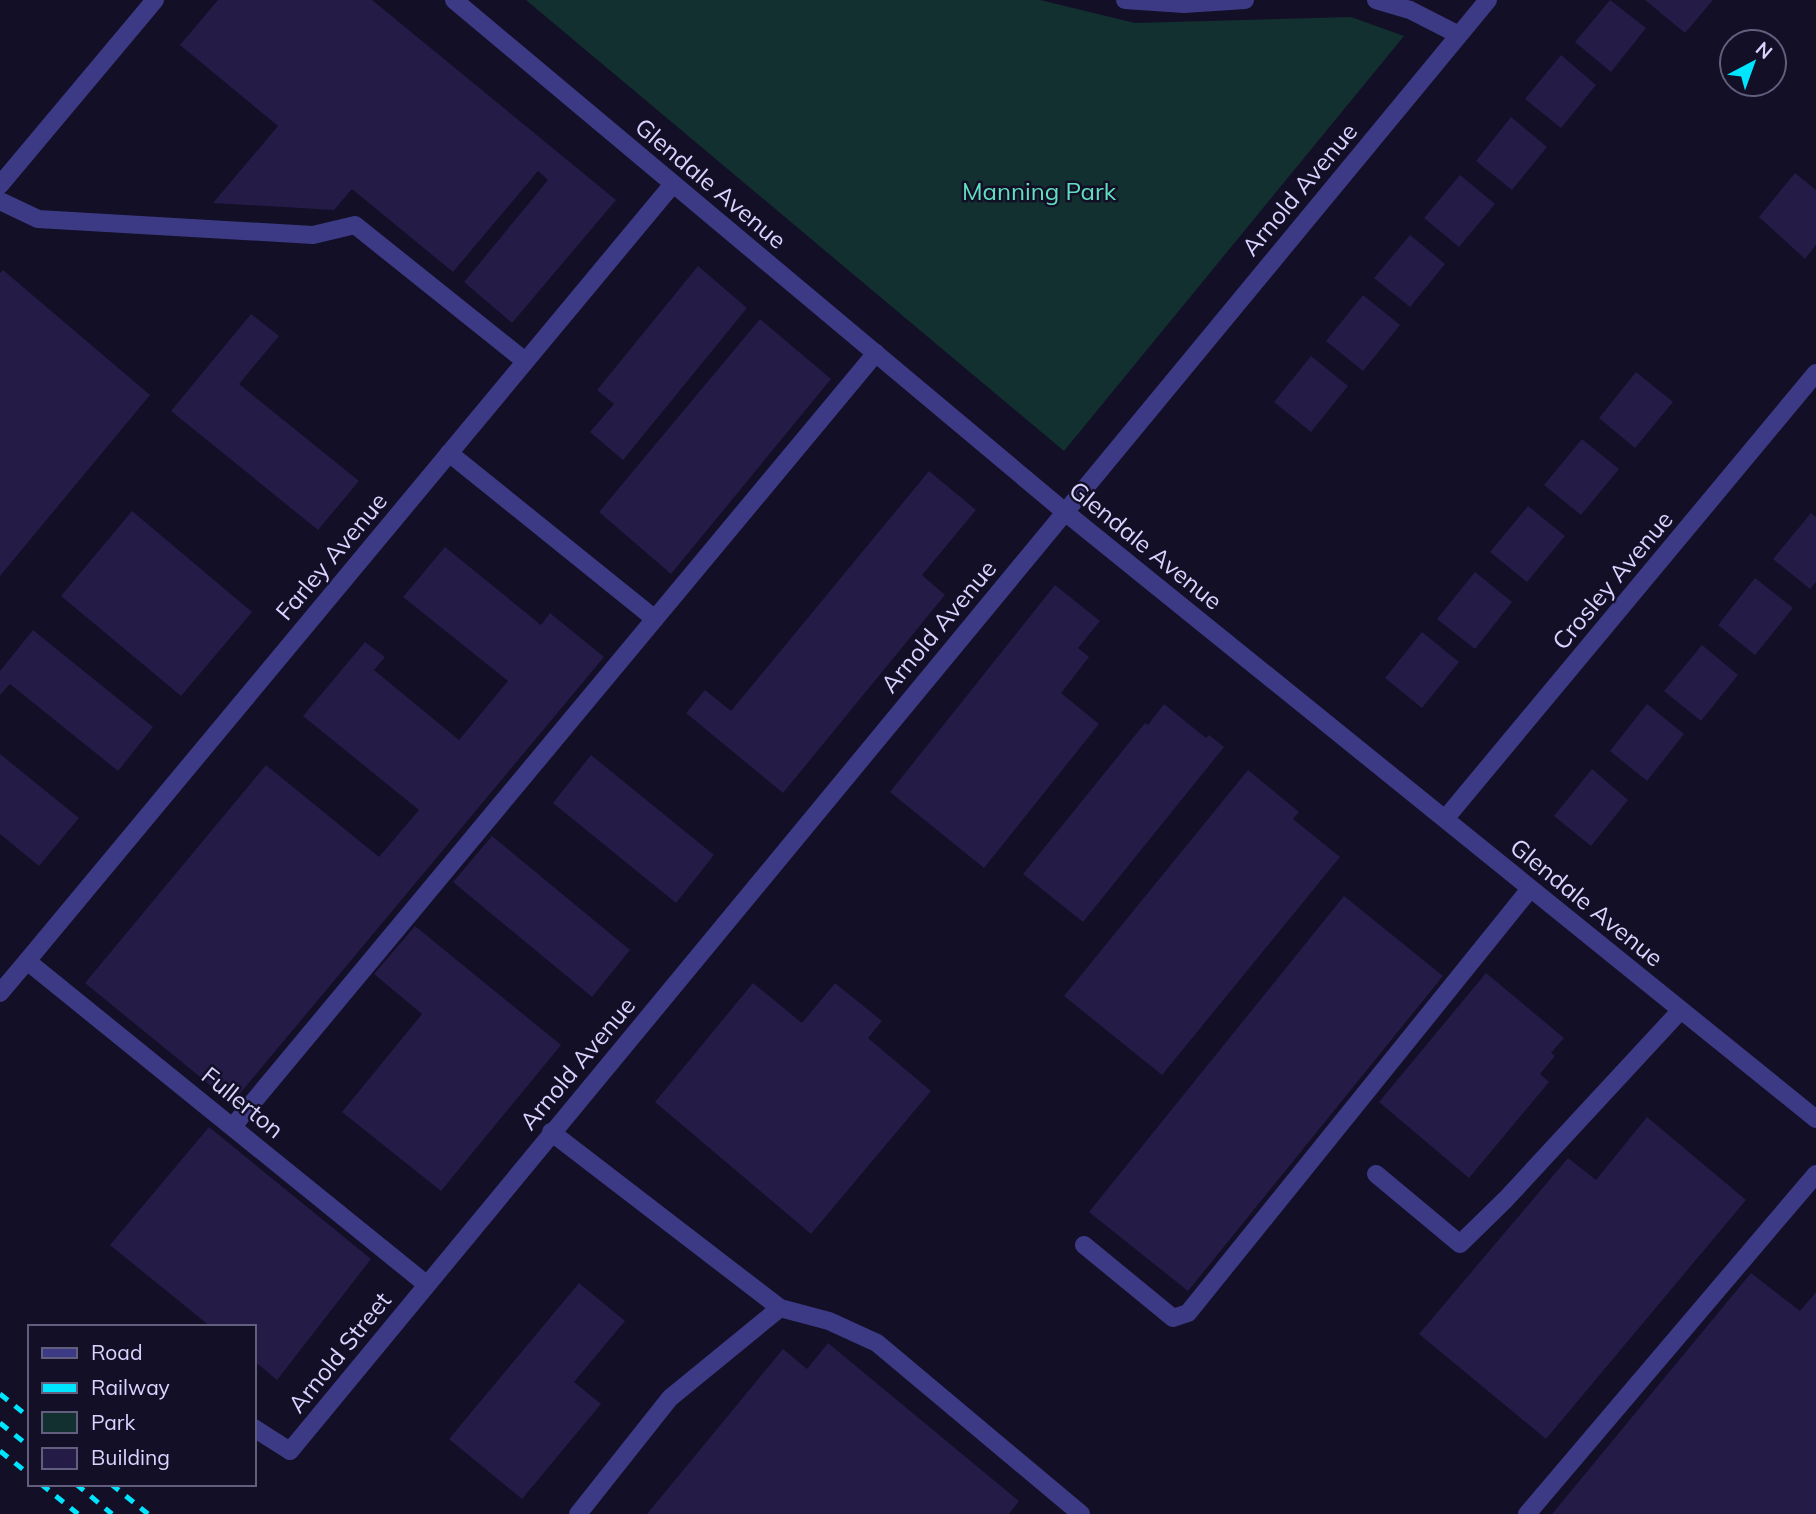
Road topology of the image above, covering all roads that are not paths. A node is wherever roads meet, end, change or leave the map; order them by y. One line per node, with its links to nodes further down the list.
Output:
1 (155, 0): 9 (street)
2 (454, 0): 8 (street, Glendale Avenue)
3 (1125, 0): 4 (street)
4 (1245, 0)
5 (1376, 0): 7 (street)
6 (1488, 0): 7 (street, Arnold Avenue)
7 (1459, 35): 15 (street, Arnold Avenue)
8 (673, 184): 11 (street, Glendale Avenue); 12 (street, Farley Avenue)
9 (0, 185)
10 (0, 201): 12 (street)
11 (876, 353): 15 (street, Glendale Avenue); 16 (street)
12 (525, 361): 14 (street, Farley Avenue)
13 (1816, 373): 17 (street, Crosley Avenue)
14 (449, 453): 16 (street); 19 (street, Farley Avenue)
15 (1065, 512): 17 (street, Glendale Avenue); 24 (street, Arnold Avenue)
16 (655, 619): 23 (street)
17 (1445, 819): 18 (street, Glendale Avenue)
18 (1530, 889): 21 (street, Glendale Avenue); 27 (street)
19 (27, 961): 20 (street, Farley Avenue); 23 (street, Fullerton)
20 (0, 993)
21 (1681, 1010): 22 (street, Glendale Avenue); 25 (street)
22 (1816, 1119)
23 (233, 1125): 28 (street, Fullerton)
24 (551, 1132): 28 (street, Arnold Avenue); 29 (street)
25 (1376, 1174)
26 (1816, 1174): 33 (street)
27 (1084, 1245)
28 (426, 1284): 30 (street, Arnold Street)
29 (780, 1308): 31 (street); 32 (street)
30 (256, 1429)
31 (578, 1514)
32 (1081, 1514)
33 (1527, 1514)

